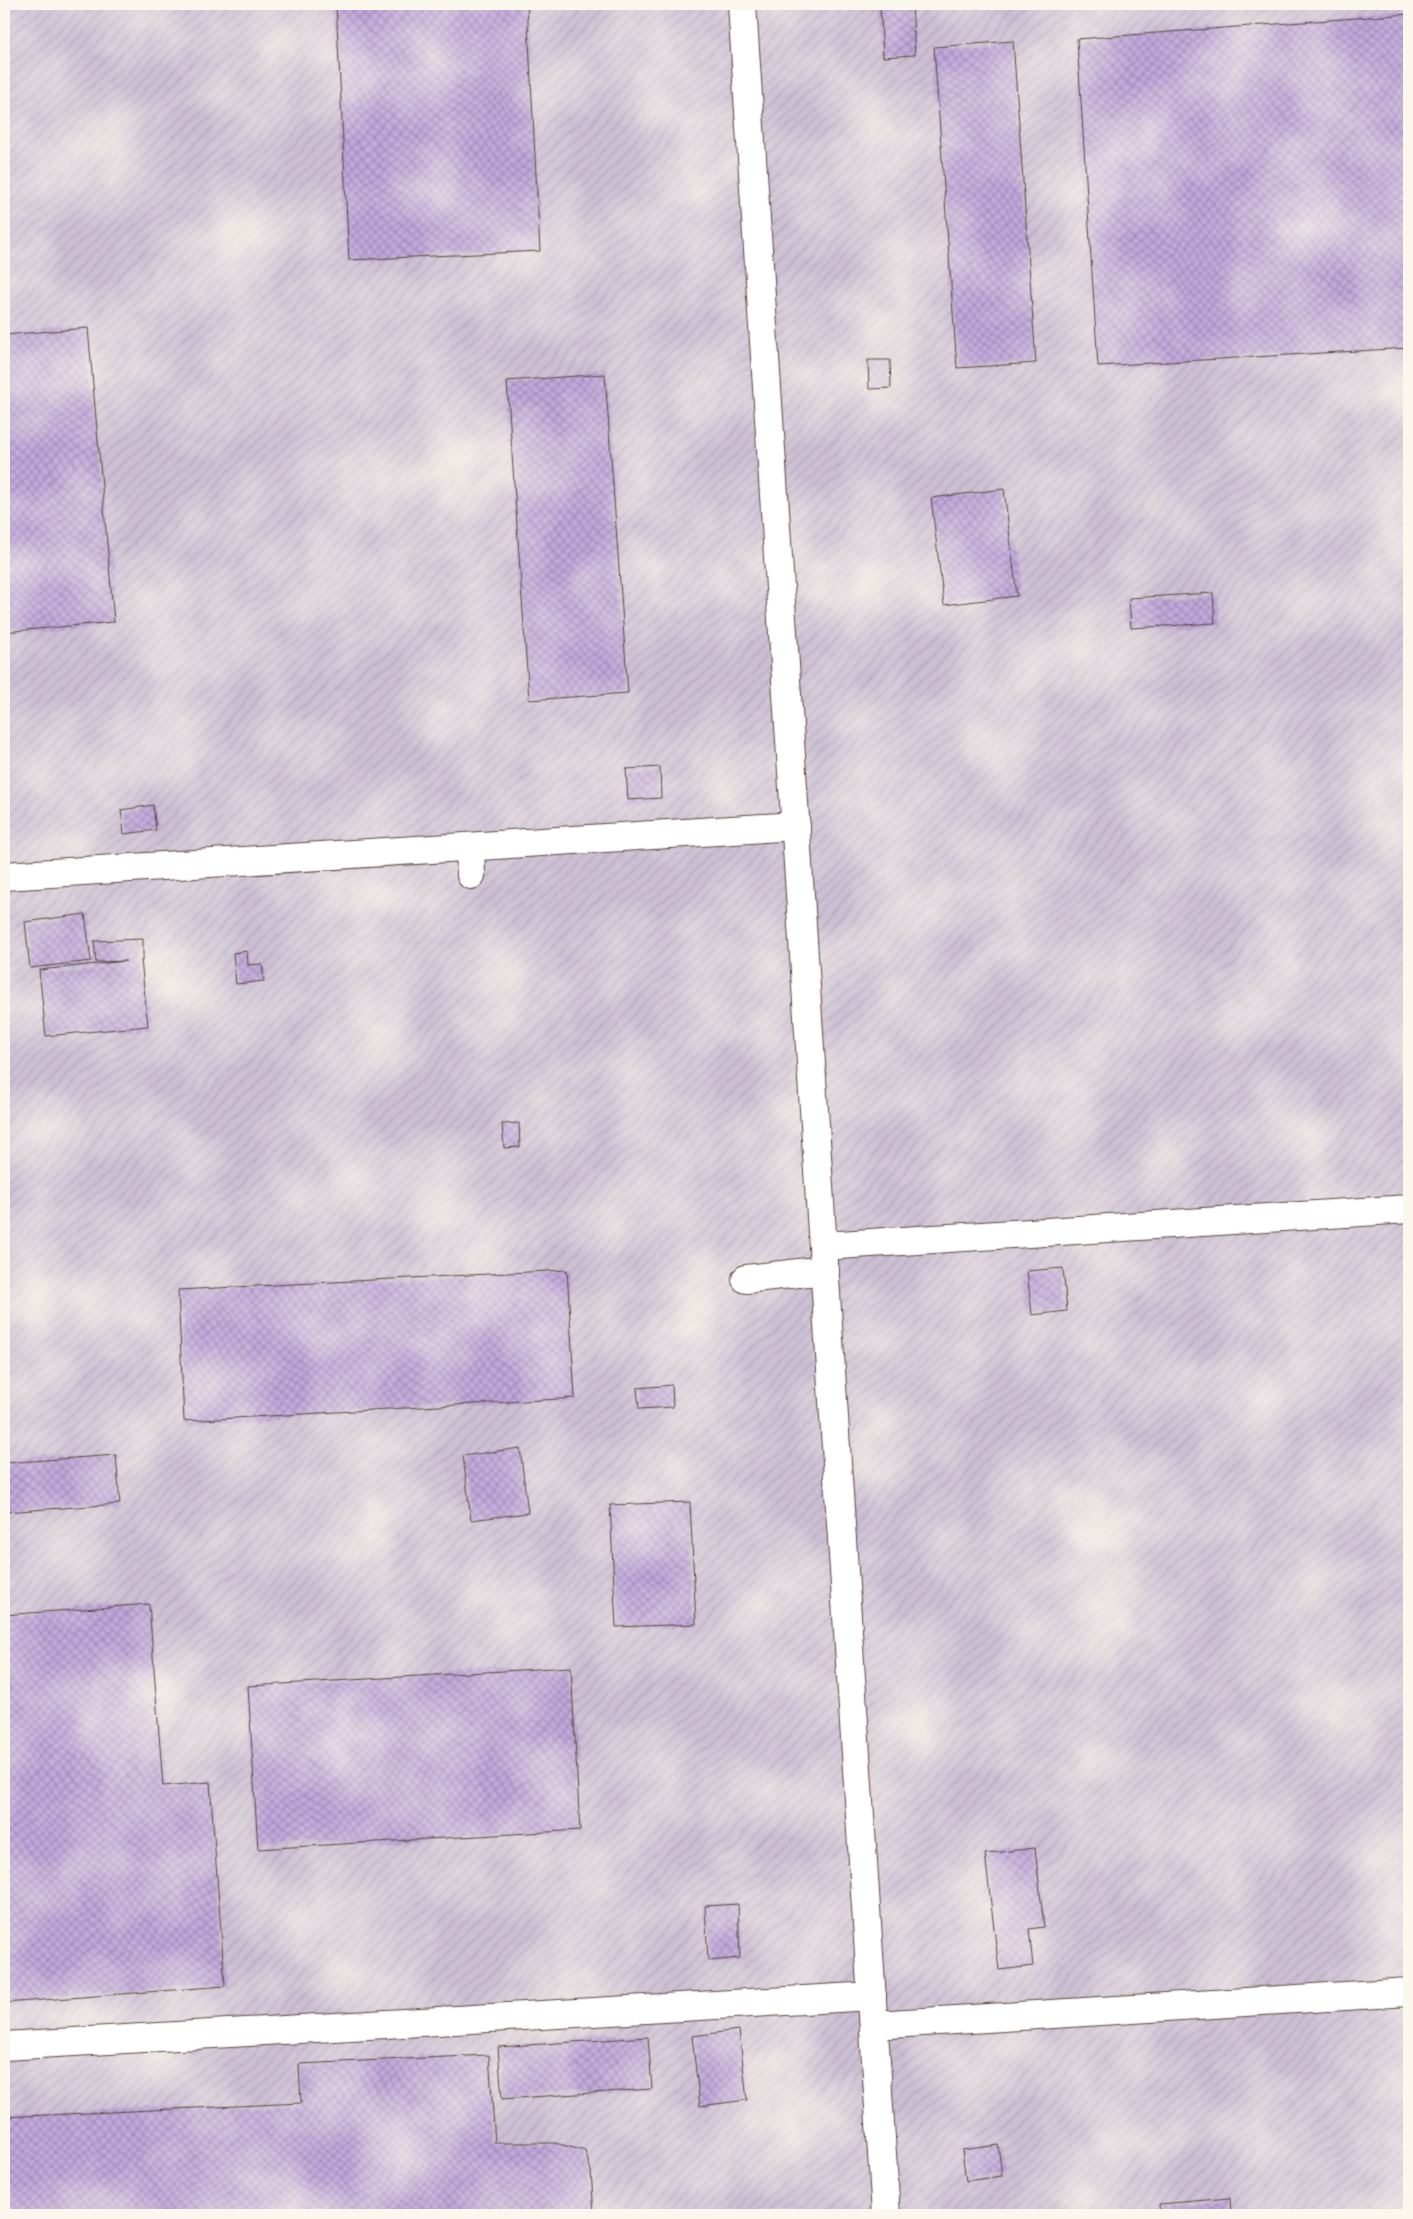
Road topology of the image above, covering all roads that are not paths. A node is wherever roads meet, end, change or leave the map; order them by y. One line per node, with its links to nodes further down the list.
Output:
1 (742, 4): 2 (street)
2 (796, 826): 3 (street); 7 (street)
3 (470, 847): 4 (street); 5 (street)
4 (471, 875)
5 (4, 876)
6 (1409, 1208): 7 (street)
7 (824, 1258): 8 (street); 10 (street)
8 (746, 1279)
9 (1409, 1992): 11 (street)
10 (872, 1996): 11 (street); 12 (street)
11 (874, 2025): 13 (street)
12 (4, 2046)
13 (886, 2215)

